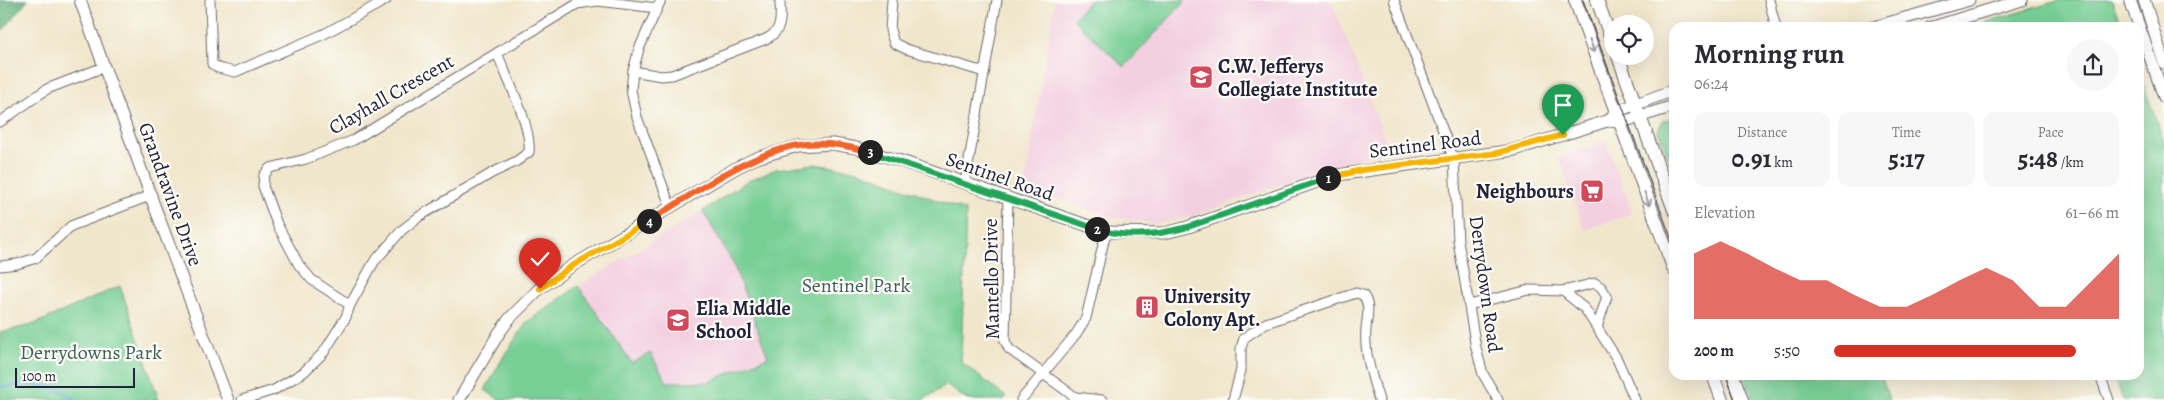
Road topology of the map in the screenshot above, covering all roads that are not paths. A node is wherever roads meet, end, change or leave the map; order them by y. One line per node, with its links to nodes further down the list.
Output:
1 (80, 0): 27 (street, Grandravine Drive)
2 (210, 0): 3 (street)
3 (386, 0)
4 (780, 0): 28 (street)
5 (892, 0): 29 (street)
6 (997, 0): 29 (street)
7 (1394, 0): 37 (street, Derrydown Road)
8 (1575, 0): 35 (main road, one-way to 35)
9 (1597, 0): 17 (main road)
10 (1769, 0): 18 (street)
11 (1969, 0): 16 (street)
12 (2022, 0): 21 (street)
13 (2130, 0): 22 (street)
14 (2144, 0): 25 (street)
15 (659, 4): 24 (street, Clayhall Crescent); 28 (street)
16 (1927, 13): 19 (street); 20 (street)
17 (1604, 19)
18 (1774, 22)
19 (1893, 22)
20 (1930, 22)
21 (1948, 22)
22 (2138, 22)
23 (2144, 40): 31 (street)
24 (497, 53): 47 (street); 47 (street, Clayhall Crescent)
25 (2164, 62)
26 (1621, 65): 32 (main road)
27 (104, 67): 36 (street); 39 (street, Grandravine Drive)
28 (633, 72): 42 (street)
29 (984, 72): 38 (street)
30 (1669, 92): 32 (street, Sentinel Road)
31 (2164, 97)
32 (1636, 104): 34 (main road); 35 (street, Sentinel Road)
33 (1669, 108): 34 (street, Sentinel Road)
34 (1640, 117): 35 (street, Sentinel Road); 40 (main road)
35 (1615, 118): 37 (street, Sentinel Road); 44 (main road, one-way to 44)
36 (0, 122)
37 (1454, 160): 43 (street, Sentinel Road); 48 (street, Derrydown Road)
38 (965, 183): 41 (street, Sentinel Road); 42 (street, Sentinel Road)
39 (152, 196): 45 (street); 54 (street, Grandravine Drive)
40 (1669, 196)
41 (1008, 197): 43 (street, Sentinel Road); 50 (street, Mantello Drive)
42 (671, 208): 56 (street, Sentinel Road)
43 (1106, 232): 50 (street)
44 (1669, 257)
45 (0, 266)
46 (1563, 291): 48 (street); 49 (street); 49 (street)
47 (350, 305): 55 (street)
48 (1469, 305): 61 (street, Derrydown Road)
49 (1597, 328): 62 (street)
50 (1042, 374): 57 (street); 58 (street, Mantello Drive)
51 (1715, 380): 63 (main road)
52 (1735, 380): 64 (main road)
53 (2102, 380): 65 (street)
54 (228, 400)
55 (242, 400)
56 (459, 400)
57 (1021, 400)
58 (1102, 400)
59 (1233, 400): 60 (street)
60 (1379, 400)
61 (1498, 400)
62 (1635, 400)
63 (1722, 400)
64 (1742, 400)
65 (2109, 400)

